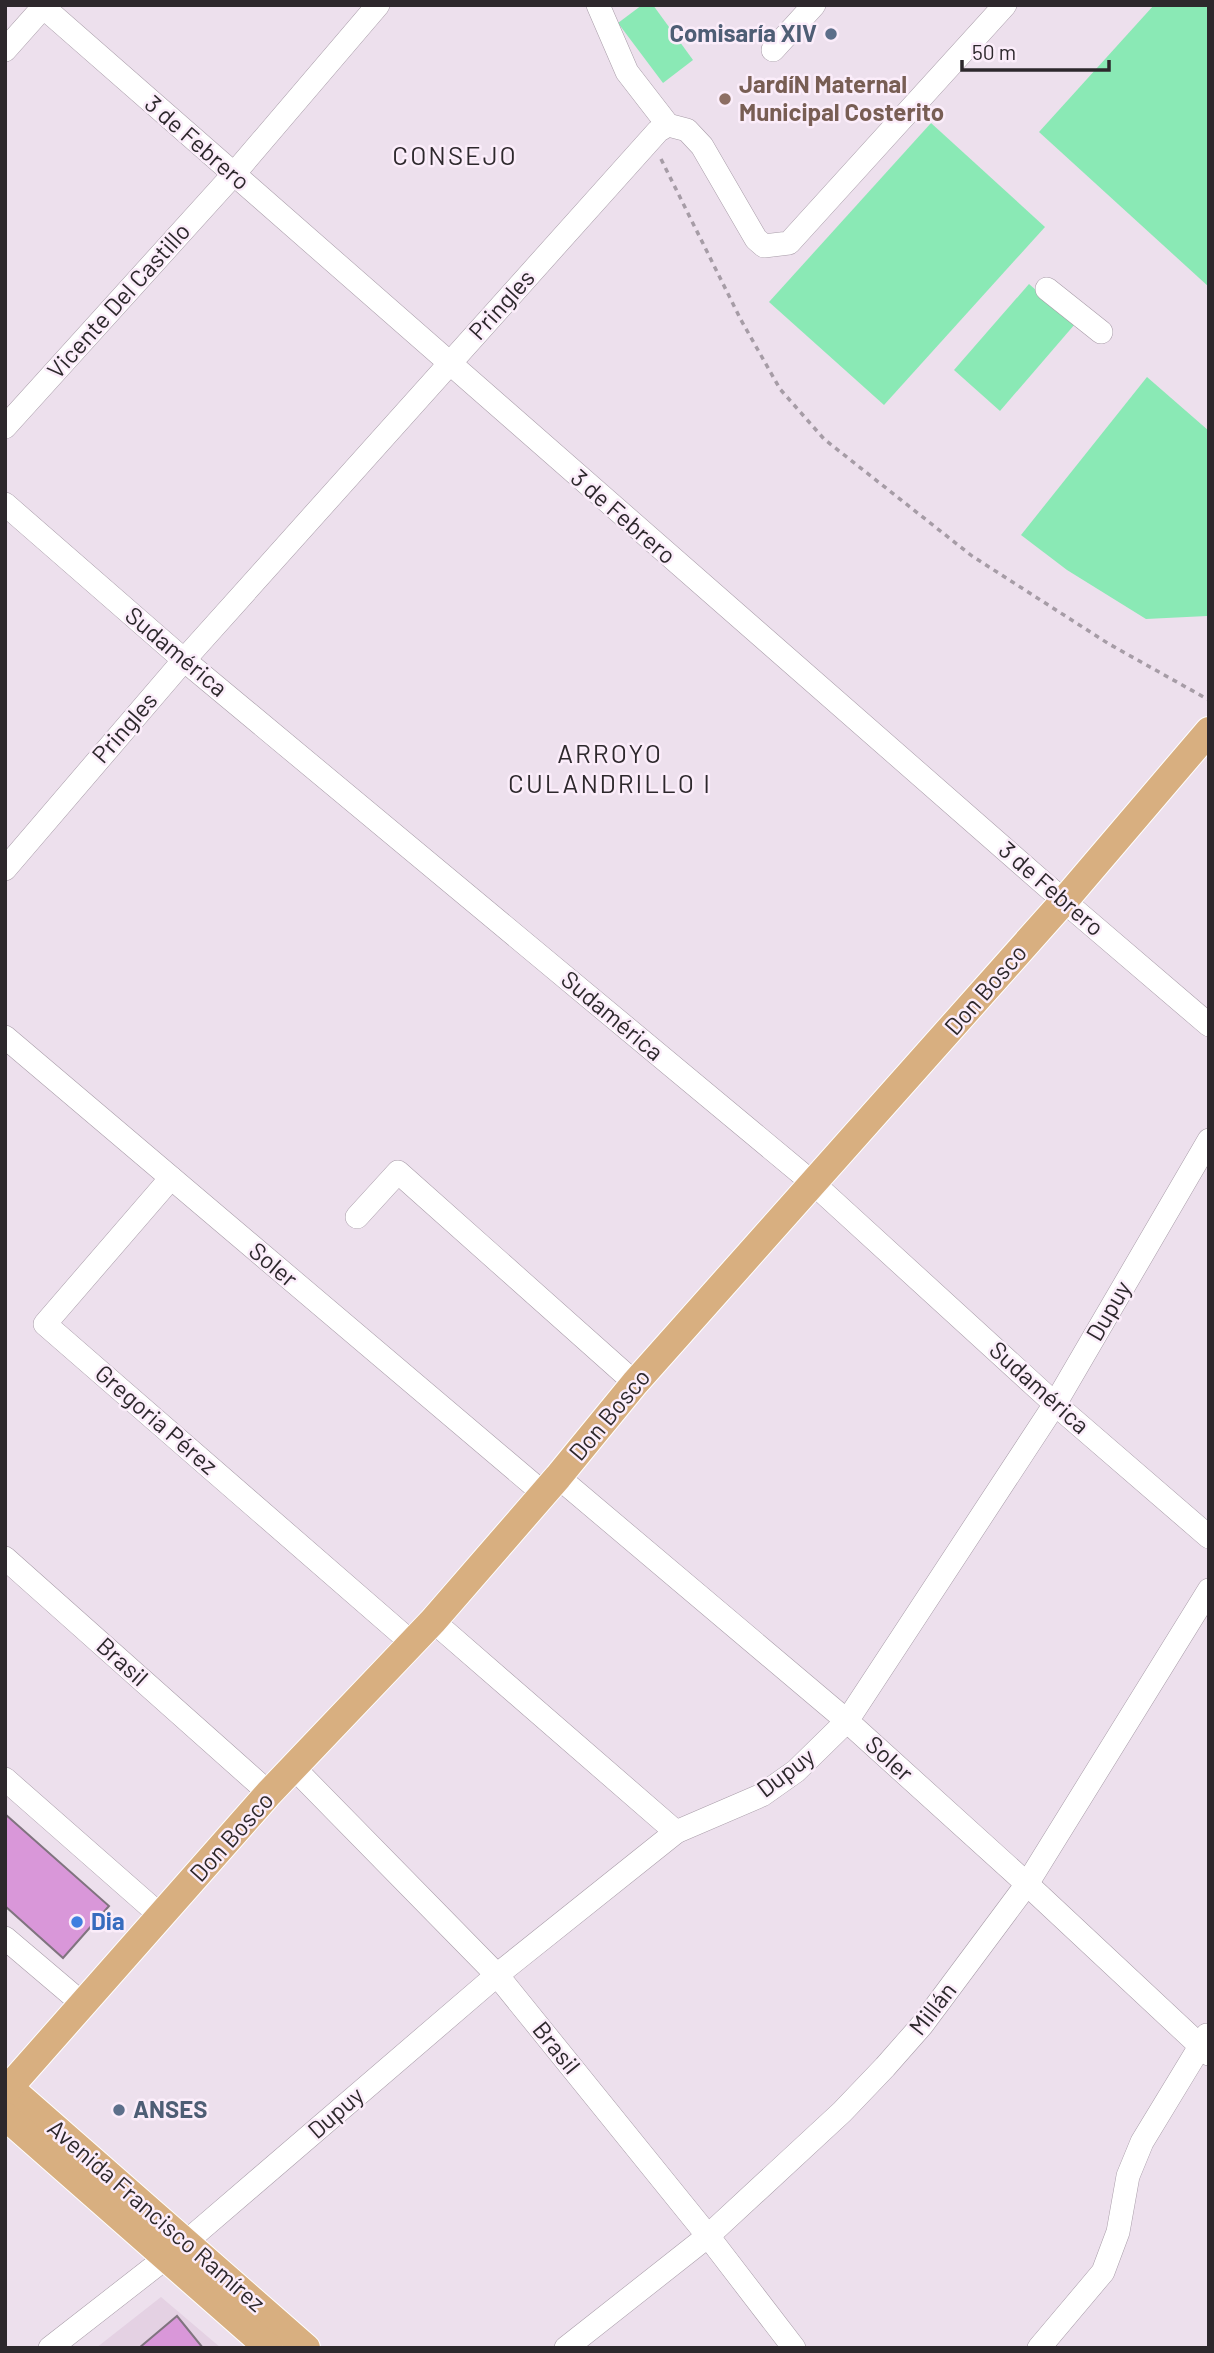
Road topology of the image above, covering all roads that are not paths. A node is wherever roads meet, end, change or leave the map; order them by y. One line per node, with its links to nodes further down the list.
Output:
1 (378, 5): 9 (street, Vicente Del Castillo)
2 (598, 5): 8 (street)
3 (814, 5): 7 (street)
4 (1005, 5): 8 (street)
5 (43, 6): 6 (street); 9 (street, 3 de Febrero)
6 (5, 50)
7 (773, 50)
8 (660, 132): 12 (street, Pringles)
9 (233, 175): 12 (street, 3 de Febrero); 13 (street, Vicente Del Castillo)
10 (1047, 289): 11 (street)
11 (1101, 332)
12 (449, 364): 15 (street, Pringles); 18 (street, 3 de Febrero)
13 (5, 427)
14 (5, 504): 15 (street, Sudamérica)
15 (184, 660): 17 (street, Pringles); 23 (street, Sudamérica)
16 (1209, 731): 18 (main road, Don Bosco)
17 (5, 869)
18 (1064, 901): 19 (street, 3 de Febrero); 23 (main road, Don Bosco)
19 (1209, 1025)
20 (5, 1037): 22 (street, Soler)
21 (1209, 1140): 26 (street, Dupuy)
22 (171, 1178): 27 (street, Soler); 32 (street, Gregoria Pérez)
23 (814, 1184): 25 (main road, Don Bosco); 26 (street, Sudamérica)
24 (357, 1217): 25 (street)
25 (635, 1383): 27 (main road, Don Bosco)
26 (1055, 1404): 28 (street, Sudamérica); 33 (street, Dupuy)
27 (550, 1485): 31 (main road, Don Bosco); 33 (street, Soler)
28 (1209, 1537)
29 (5, 1558): 36 (street, Brasil)
30 (1209, 1590): 38 (street, Millán)
31 (433, 1621): 32 (main road, Don Bosco); 37 (street)
32 (412, 1643): 34 (main road, Don Bosco)
33 (847, 1721): 37 (street, Dupuy); 38 (street, Soler)
34 (294, 1768): 36 (main road, Don Bosco); 41 (street, Brasil)
35 (5, 1779): 39 (street)
36 (270, 1793): 39 (main road, Don Bosco)
37 (676, 1832): 41 (street, Dupuy)
38 (1027, 1884): 43 (street, Soler); 46 (street, Millán)
39 (161, 1916): 42 (main road, Don Bosco)
40 (5, 1938): 42 (street)
41 (497, 1975): 46 (street, Brasil); 47 (street, Dupuy)
42 (84, 2006): 44 (main road, Don Bosco)
43 (1206, 2045): 53 (street)
44 (7, 2088): 47 (main road, Avenida Francisco Ramírez)
45 (5, 2116): 47 (main road, Avenida Francisco Ramírez)
46 (708, 2236): 51 (street, Millán); 52 (street, Brasil)
47 (177, 2250): 48 (street, Dupuy); 49 (main road, Avenida Francisco Ramírez); 50 (main road, Avenida Francisco Ramírez)
48 (50, 2348)
49 (269, 2348)
50 (306, 2348)
51 (566, 2348)
52 (794, 2348)
53 (1039, 2348)

